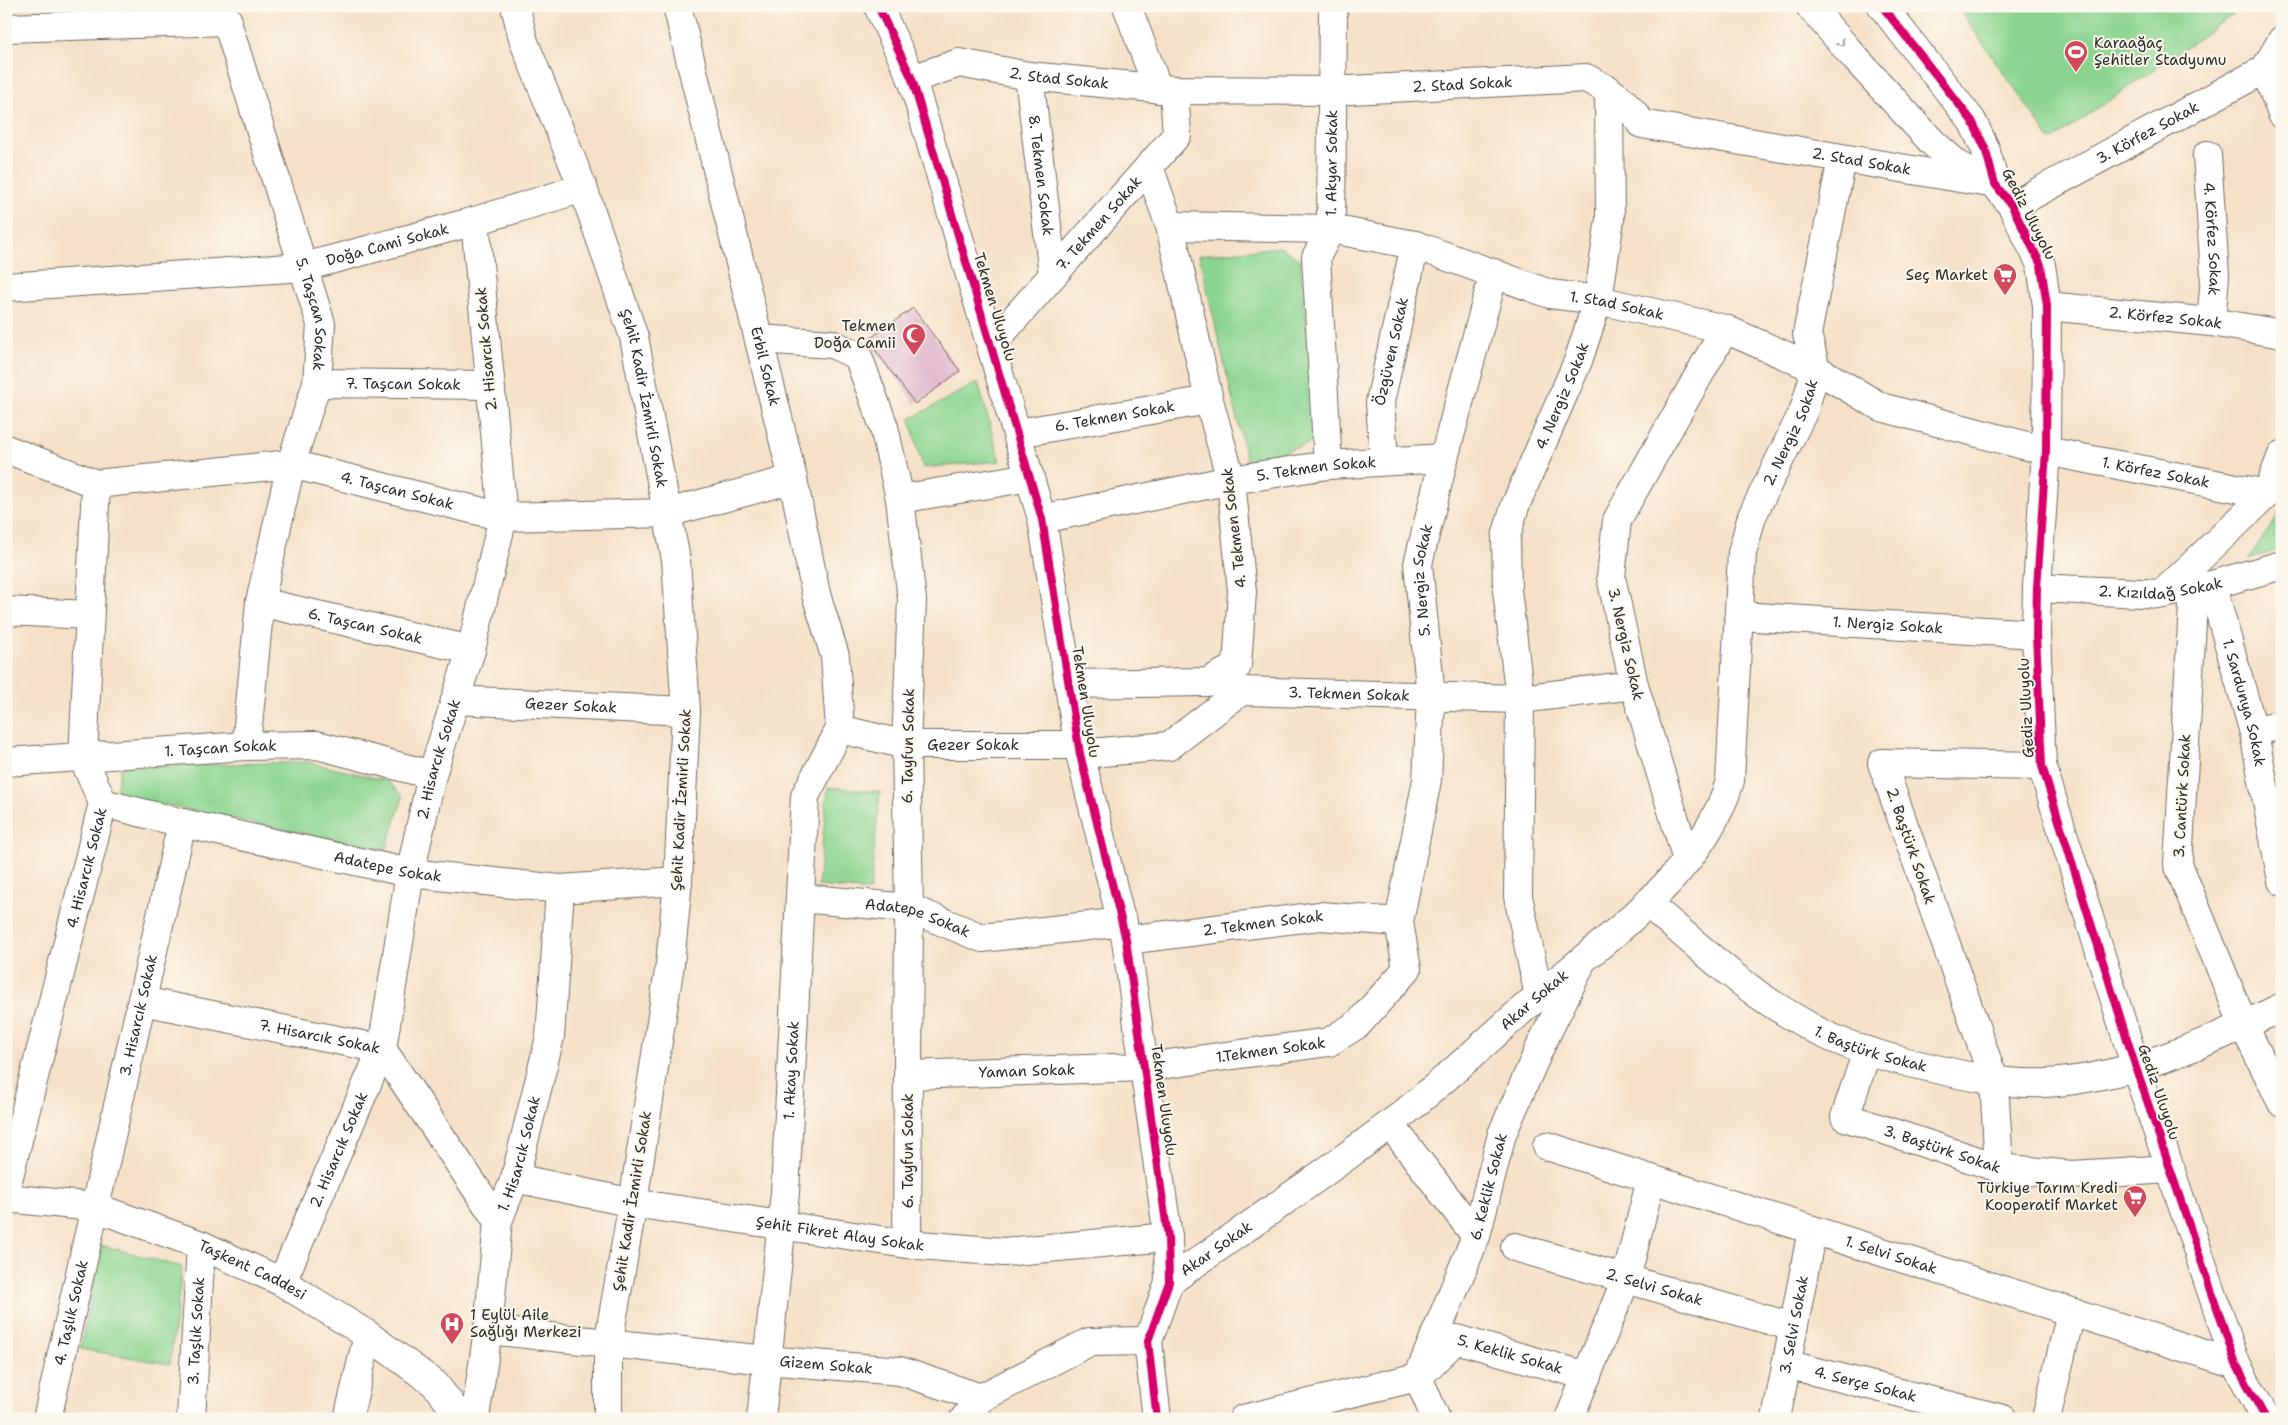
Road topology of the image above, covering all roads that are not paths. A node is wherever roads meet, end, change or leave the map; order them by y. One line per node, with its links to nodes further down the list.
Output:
1 (515, 6): 22 (street, Şehit Kadir İzmirli Sokak)
2 (677, 6): 37 (street, Erbil Sokak)
3 (878, 6): 13 (street, Tekmen Uluyolu)
4 (1127, 6): 14 (street, 7. Tekmen Sokak)
5 (1333, 6): 16 (street, 1. Akyar Sokak)
6 (1810, 6): 21 (street, Gediz Uluyolu, one-way to 21)
7 (1882, 6): 21 (street, Gediz Uluyolu)
8 (225, 14): 9 (street); 28 (street, 5. Taşcan Sokak)
9 (6, 28)
10 (2282, 40): 11 (street)
11 (2273, 65): 17 (street); 23 (street, 3. Körfez Sokak)
12 (1029, 76): 13 (street, 2. Stad Sokak); 14 (street, 2. Stad Sokak); 30 (street, 8. Tekmen Sokak)
13 (912, 79): 38 (street, Tekmen Uluyolu)
14 (1166, 90): 16 (street, 2. Stad Sokak); 20 (street, 7. Tekmen Sokak)
15 (1609, 90): 16 (street, 2. Stad Sokak); 19 (street, 2. Stad Sokak); 32 (street, 4. Nergiz Sokak)
16 (1332, 91): 26 (street, 1. Akyar Sokak)
17 (2282, 114)
18 (2207, 154): 34 (street, 4. Körfez Sokak)
19 (1842, 159): 21 (street, 2. Stad Sokak); 39 (street, 2. Nergiz Sokak)
20 (1149, 167): 25 (street, 4. Tekmen Sokak); 30 (street, 7. Tekmen Sokak)
21 (1996, 184): 23 (street, Gediz Uluyolu)
22 (583, 188): 24 (street, Doğa Cami Sokak); 57 (street, Şehit Kadir İzmirli Sokak)
23 (2012, 206): 33 (street, Gediz Uluyolu)
24 (475, 221): 28 (street, Doğa Cami Sokak); 41 (street, 2. Hisarcık Sokak)
25 (1170, 226): 26 (street, 1. Stad Sokak); 42 (street, 4. Tekmen Sokak)
26 (1331, 230): 27 (street, 1. Stad Sokak); 50 (street, 1. Akyar Sokak)
27 (1415, 245): 29 (street, 1. Stad Sokak); 48 (street, Özgüven Sokak)
28 (304, 268): 31 (street, Doğa Cami Sokak); 40 (street, 5. Taşcan Sokak)
29 (1494, 273): 32 (street, 1. Stad Sokak); 47 (street, 5. Nergiz Sokak)
30 (1053, 275): 38 (street, 7. Tekmen Sokak)
31 (6, 287)
32 (1598, 300): 35 (street, 1. Stad Sokak); 73 (street, 4. Nergiz Sokak)
33 (2047, 306): 34 (street, 2. Körfez Sokak); 45 (street, Gediz Uluyolu)
34 (2211, 322): 36 (street, 2. Körfez Sokak)
35 (1724, 329): 39 (street, 1. Stad Sokak); 71 (street, 3. Nergiz Sokak)
36 (2282, 334)
37 (760, 339): 52 (street, Erbil Sokak); 56 (street, 6. Tayfun Sokak)
38 (992, 344): 43 (street, Tekmen Uluyolu)
39 (1816, 369): 45 (street, 1. Stad Sokak); 67 (street, 2. Nergiz Sokak)
40 (317, 383): 41 (street, 7. Taşcan Sokak); 49 (street, 5. Taşcan Sokak)
41 (489, 385): 58 (street, 2. Hisarcık Sokak)
42 (1209, 400): 43 (street, 6. Tekmen Sokak); 53 (street, 4. Tekmen Sokak)
43 (1018, 433): 51 (street, Tekmen Uluyolu)
44 (6, 449): 54 (street, 4. Taşcan Sokak)
45 (2046, 451): 55 (street, 1. Körfez Sokak); 62 (street, Gediz Uluyolu)
46 (2282, 455): 55 (street)
47 (1444, 458): 48 (street, 5. Tekmen Sokak); 72 (street, 5. Nergiz Sokak)
48 (1384, 460): 50 (street, 5. Tekmen Sokak)
49 (291, 464): 54 (street, 4. Taşcan Sokak); 58 (street, 4. Taşcan Sokak); 64 (street, 5. Taşcan Sokak)
50 (1328, 465): 53 (street, 5. Tekmen Sokak)
51 (1030, 477): 56 (street); 59 (street, Tekmen Uluyolu)
52 (793, 479): 57 (street, 4. Taşcan Sokak); 77 (street, Erbil Sokak)
53 (1231, 480): 59 (street, 5. Tekmen Sokak); 70 (street, 4. Tekmen Sokak)
54 (96, 484): 66 (street, 4. Hisarcık Sokak)
55 (2267, 494): 63 (street)
56 (900, 499): 79 (street, 6. Tayfun Sokak)
57 (667, 514): 58 (street, 4. Taşcan Sokak); 75 (street, Şehit Kadir İzmirli Sokak)
58 (503, 517): 69 (street, 2. Hisarcık Sokak)
59 (1042, 519): 70 (street, Tekmen Uluyolu)
60 (2282, 565): 61 (street, 2. Kızıldağ Sokak)
61 (2203, 587): 63 (street, 2. Kızıldağ Sokak); 78 (street, 1. Sardunya Sokak); 102 (street, 3. Cantürk Sokak)
62 (2037, 588): 63 (street, 2. Kızıldağ Sokak); 68 (street, Gediz Uluyolu)
63 (2162, 594)
64 (260, 602): 69 (street, 6. Taşcan Sokak); 80 (street, 5. Taşcan Sokak)
65 (6, 611): 66 (street)
66 (89, 615): 82 (street, 4. Hisarcık Sokak)
67 (1739, 616): 68 (street, 1. Nergiz Sokak); 88 (street, Akar Sokak)
68 (2036, 634): 84 (street, Gediz Uluyolu)
69 (471, 650): 74 (street, 2. Hisarcık Sokak)
70 (1069, 684): 81 (street, Tekmen Uluyolu)
71 (1634, 685): 73 (street, 3. Tekmen Sokak); 88 (street, 3. Nergiz Sokak)
72 (1431, 696): 73 (street, 3. Tekmen Sokak); 81 (street, 3. Tekmen Sokak); 96 (street, 5. Nergiz Sokak)
73 (1520, 699): 99 (street, 4. Nergiz Sokak)
74 (455, 700): 75 (street, Gezer Sokak); 85 (street, 2. Hisarcık Sokak)
75 (686, 710): 90 (street, Şehit Kadir İzmirli Sokak)
76 (2282, 724): 78 (street)
77 (840, 728): 79 (street, Gezer Sokak); 93 (street, 1. Akay Sokak)
78 (2254, 732): 91 (street, 1. Sardunya Sokak)
79 (906, 745): 81 (street, Gezer Sokak); 95 (street, 6. Tayfun Sokak)
80 (246, 746): 82 (street, 1. Taşcan Sokak); 85 (street, 1. Taşcan Sokak)
81 (1079, 750): 97 (street, Tekmen Uluyolu)
82 (83, 758): 83 (street, 1. Taşcan Sokak); 86 (street, 4. Hisarcık Sokak)
83 (6, 762)
84 (2042, 766): 106 (street, Gediz Uluyolu); 108 (street, 2. Baştürk Sokak)
85 (432, 775): 89 (street, 2. Hisarcık Sokak)
86 (103, 803): 87 (street, Adatepe Sokak); 116 (street, 4. Hisarcık Sokak)
87 (182, 823): 89 (street, Adatepe Sokak); 100 (street, 3. Hisarcık Sokak)
88 (1687, 860): 94 (street, Akar Sokak)
89 (410, 873): 92 (street, Adatepe Sokak); 103 (street, 2. Hisarcık Sokak)
90 (678, 881): 92 (street, Adatepe Sokak); 118 (street, Şehit Kadir İzmirli Sokak)
91 (2282, 881)
92 (560, 889): 114 (street, 1. Hisarcık Sokak)
93 (800, 898): 95 (street, Adatepe Sokak); 121 (street, 1. Akay Sokak)
94 (1647, 903): 98 (street, Akar Sokak); 104 (street, 1. Baştürk Sokak)
95 (909, 908): 97 (street, Adatepe Sokak); 107 (street, 6. Tayfun Sokak)
96 (1399, 922): 97 (street, 2. Tekmen Sokak); 105 (street, 1.Tekmen Sokak)
97 (1124, 931): 105 (street, Tekmen Uluyolu)
98 (1584, 958): 99 (street, Akar Sokak); 123 (street, 6. Keklik Sokak)
99 (1539, 996): 110 (street, Akar Sokak)
100 (142, 1001): 103 (street, 7. Hisarcık Sokak); 119 (street, 3. Hisarcık Sokak)
101 (2282, 1007): 102 (street)
102 (2244, 1026): 106 (street); 109 (street, 3. Cantürk Sokak)
103 (382, 1049): 120 (street, 7. Hisarcık Sokak); 129 (street, 2. Hisarcık Sokak)
104 (1867, 1051): 108 (street, 1. Baştürk Sokak); 112 (street, 3. Baştürk Sokak)
105 (1146, 1067): 107 (street, Yaman Sokak); 124 (street, Tekmen Uluyolu)
106 (2136, 1068): 108 (street, 1. Baştürk Sokak); 113 (street, Gediz Uluyolu)
107 (908, 1075): 125 (street, 6. Tayfun Sokak)
108 (1994, 1080): 112 (street)
109 (2278, 1088)
110 (1390, 1124): 123 (street); 130 (street, Akar Sokak)
111 (1547, 1146): 115 (street, 1. Selvi Sokak)
112 (1999, 1168): 113 (street, 3. Baştürk Sokak)
113 (2171, 1169): 139 (street, Gediz Uluyolu)
114 (514, 1178): 118 (street, Şehit Fikret Alay Sokak); 120 (street, 1. Hisarcık Sokak)
115 (1651, 1179): 122 (street, 1. Selvi Sokak); 128 (street)
116 (6, 1188)
117 (6, 1198): 119 (street, Taşkent Caddesi)
118 (633, 1203): 121 (street, Şehit Fikret Alay Sokak); 136 (street, Şehit Kadir İzmirli Sokak)
119 (94, 1207): 126 (street, Taşkent Caddesi); 144 (street, 4. Taşlık Sokak)
120 (498, 1221): 133 (street, 1. Hisarcık Sokak)
121 (780, 1226): 125 (street, Şehit Fikret Alay Sokak); 137 (street, 1. Akay Sokak)
122 (1812, 1230): 131 (street, 1. Selvi Sokak); 132 (street, 3. Selvi Sokak)
123 (1476, 1236): 141 (street, 6. Keklik Sokak)
124 (1168, 1237): 125 (street, Şehit Fikret Alay Sokak); 130 (street, Tekmen Uluyolu)
125 (907, 1244)
126 (201, 1245): 129 (street, Taşkent Caddesi); 145 (street, 3. Taşlık Sokak)
127 (1516, 1247): 128 (street, 2. Selvi Sokak)
128 (1626, 1279): 132 (street, 2. Selvi Sokak); 140 (street)
129 (282, 1282): 134 (street, Taşkent Caddesi)
130 (1169, 1282): 135 (street, Tekmen Uluyolu)
131 (2071, 1312): 139 (street, 1. Selvi Sokak); 158 (street)
132 (1793, 1327): 138 (street, 3. Selvi Sokak)
133 (488, 1330): 136 (street, Gizem Sokak); 148 (street, 1. Hisarcık Sokak)
134 (368, 1335): 146 (street); 147 (street, Taşkent Caddesi)
135 (1148, 1341): 142 (street); 152 (street, Tekmen Uluyolu)
136 (608, 1344): 137 (street, Gizem Sokak); 149 (street, Şehit Kadir İzmirli Sokak)
137 (766, 1360): 142 (street, Gizem Sokak); 150 (street, 1. Akay Sokak)
138 (1786, 1364): 156 (street, 3. Selvi Sokak); 157 (street, 4. Serçe Sokak)
139 (2236, 1364): 143 (street, Gediz Uluyolu)
140 (1587, 1376): 141 (street, 5. Keklik Sokak); 155 (street)
141 (1418, 1377): 153 (street); 154 (street)
142 (981, 1398): 151 (street)
143 (2259, 1415)
144 (47, 1419)
145 (192, 1419)
146 (348, 1419)
147 (458, 1419)
148 (475, 1419)
149 (608, 1419)
150 (761, 1419)
151 (964, 1419)
152 (1157, 1419)
153 (1243, 1419)
154 (1436, 1419)
155 (1569, 1419)
156 (1776, 1419)
157 (2003, 1419)
158 (2046, 1419)

